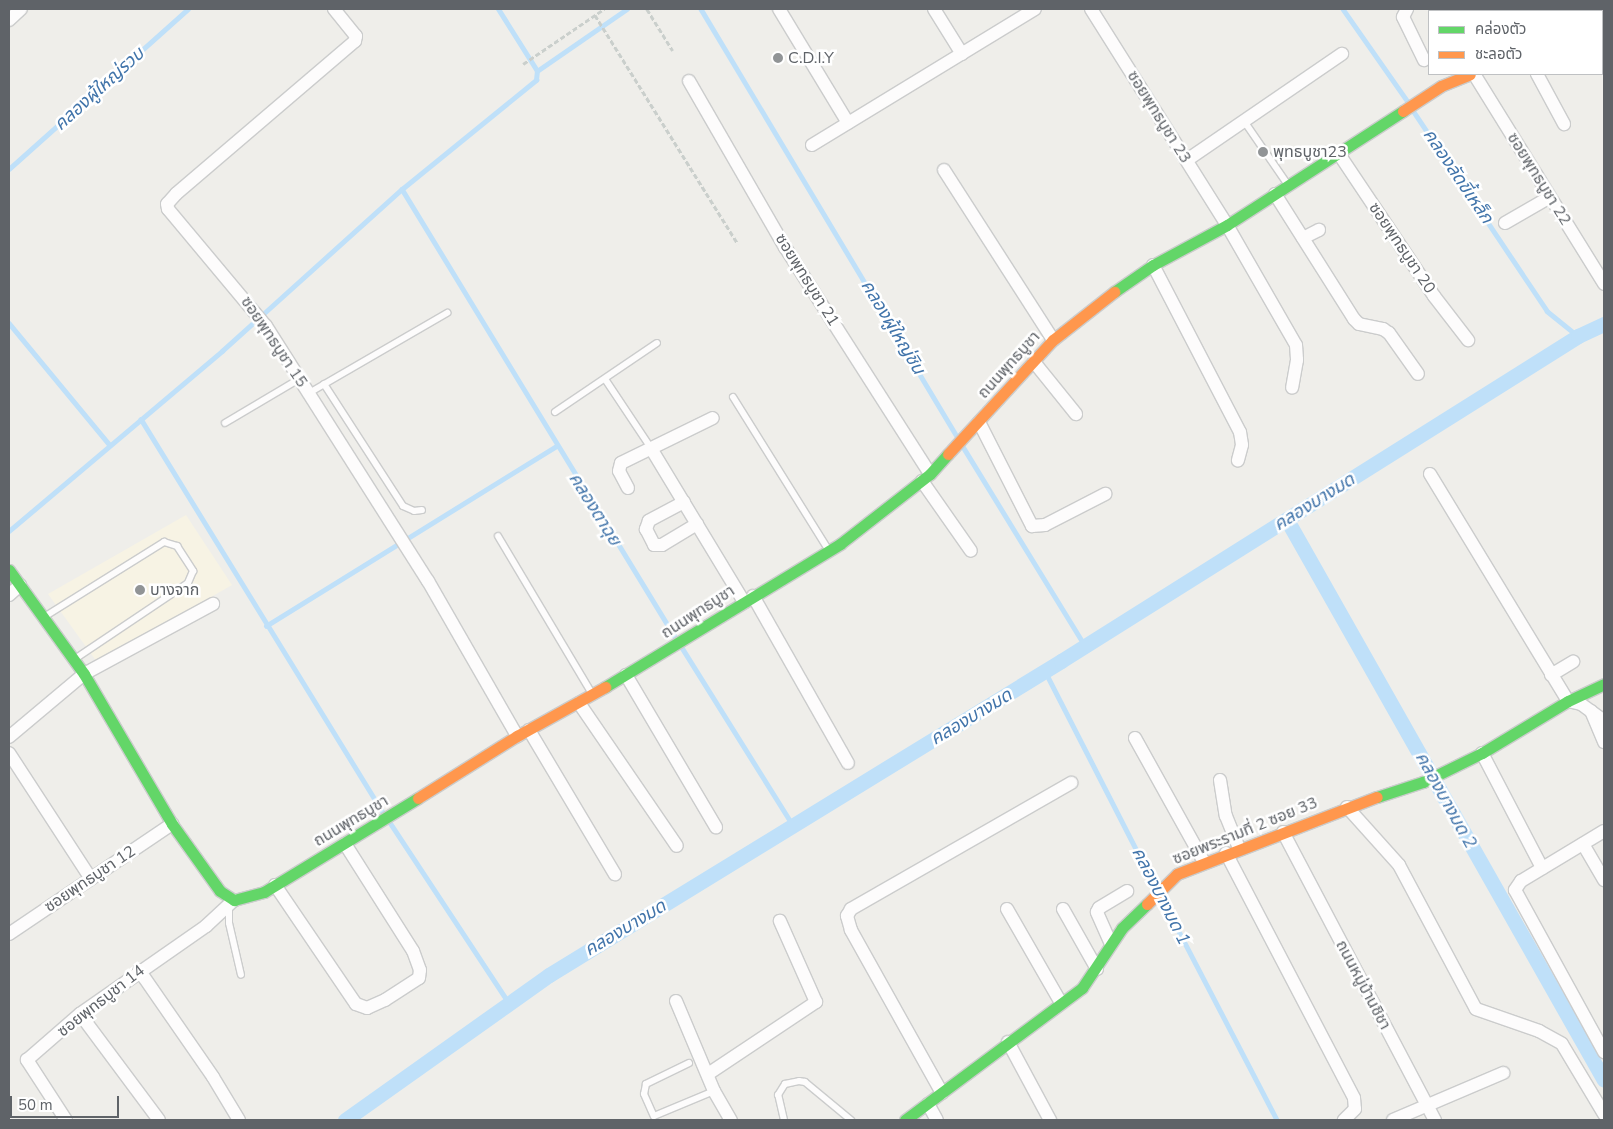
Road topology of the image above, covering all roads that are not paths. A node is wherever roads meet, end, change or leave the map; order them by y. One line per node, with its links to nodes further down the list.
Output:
1 (21, 9): 8 (street)
2 (334, 9): 39 (street, ซอยพุทธบูชา 15)
3 (779, 9): 17 (street)
4 (934, 9): 9 (street)
5 (1035, 9): 9 (street)
6 (1091, 9): 21 (street, ซอยพุทธบูชา 23)
7 (1407, 9): 11 (street)
8 (9, 20)
9 (962, 54): 17 (street)
10 (1342, 54): 16 (street)
11 (1424, 60)
12 (1468, 75): 20 (main road, ถนนพุทธบูชา)
13 (1475, 75): 25 (street, ซอยพุทธบูชา 22)
14 (1538, 75): 18 (street)
15 (689, 81): 52 (street, ซอยพุทธบูชา 21)
16 (1244, 120): 21 (street); 23 (lane)
17 (848, 123): 19 (street)
18 (1564, 124)
19 (812, 145)
20 (1339, 154): 23 (main road, ถนนพุทธบูชา); 34 (street, ซอยพุทธบูชา 20)
21 (1187, 160): 27 (street, ซอยพุทธบูชา 23)
22 (944, 170): 33 (street)
23 (1289, 186): 24 (main road, ถนนพุทธบูชา)
24 (1275, 194): 27 (main road, ถนนพุทธบูชา); 29 (street)
25 (1550, 197): 26 (street); 31 (street, ซอยพุทธบูชา 22)
26 (1505, 223)
27 (1227, 225): 30 (main road, ถนนพุทธบูชา); 41 (street, ซอยพุทธบูชา 23)
28 (1319, 230): 29 (street)
29 (1303, 238): 37 (street)
30 (1153, 265): 33 (main road, ถนนพุทธบูชา); 50 (street)
31 (1604, 284)
32 (447, 313): 40 (lane)
33 (1053, 340): 36 (main road, ถนนพุทธบูชา)
34 (1468, 340)
35 (657, 343): 38 (lane)
36 (1034, 362): 45 (street); 47 (main road, ถนนพุทธบูชา)
37 (1418, 374)
38 (605, 378): 44 (lane); 49 (lane)
39 (299, 379): 42 (street, ซอยพุทธบูชา 15); 48 (lane)
40 (324, 384): 42 (lane); 56 (lane)
41 (1292, 388)
42 (309, 393): 79 (street, ซอยพุทธบูชา 15)
43 (733, 397): 59 (lane)
44 (556, 412)
45 (1076, 414)
46 (713, 418): 49 (street)
47 (979, 422): 52 (main road, ถนนพุทธบูชา); 54 (street)
48 (225, 423)
49 (652, 450): 53 (street); 55 (street)
50 (1238, 460)
51 (1430, 474): 70 (street)
52 (926, 477): 59 (main road, ถนนพุทธบูชา); 60 (street, ซอยพุทธบูชา 21)
53 (628, 488)
54 (1105, 494)
55 (684, 502): 57 (street); 57 (street)
56 (422, 510)
57 (697, 524): 64 (street)
58 (498, 536): 73 (lane)
59 (829, 551): 64 (main road, ถนนพุทธบูชา)
60 (971, 551)
61 (9, 570): 62 (main road)
62 (20, 585): 63 (street); 66 (main road)
63 (9, 595)
64 (749, 599): 71 (main road, ถนนพุทธบูชา); 85 (street)
65 (213, 604): 69 (street)
66 (43, 618): 67 (main road); 67 (lane)
67 (73, 660): 69 (main road)
68 (1573, 662): 70 (street)
69 (84, 674): 80 (street); 89 (main road)
70 (1551, 675): 74 (street)
71 (626, 676): 73 (main road, ถนนพุทธบูชา); 90 (street)
72 (1604, 684): 74 (main road, ซอยพระรามที่ 2 ซอย 33)
73 (593, 695): 75 (main road, ถนนพุทธบูชา)
74 (1568, 701): 76 (street); 84 (main road, ซอยพระรามที่ 2 ซอย 33)
75 (579, 702): 78 (main road, ถนนพุทธบูชา); 95 (street)
76 (1591, 712): 77 (street); 82 (street)
77 (1604, 721)
78 (530, 730): 79 (main road, ถนนพุทธบูชา); 100 (street)
79 (517, 736): 93 (main road, ถนนพุทธบูชา)
80 (9, 737)
81 (1135, 738): 98 (street)
82 (1604, 742)
83 (9, 753): 101 (street)
84 (1482, 753): 88 (main road, ซอยพระรามที่ 2 ซอย 33); 99 (street)
85 (848, 763)
86 (1220, 780): 96 (street)
87 (1071, 783): 123 (street)
88 (1347, 807): 92 (main road, ซอยพระรามที่ 2 ซอย 33); 126 (street)
89 (172, 824): 101 (street, ซอยพุทธบูชา 12); 105 (main road)
90 (716, 827)
91 (1604, 831): 94 (street)
92 (1283, 832): 96 (main road, ซอยพระรามที่ 2 ซอย 33); 125 (street, ถนนหมู่บ้านชิชา)
93 (345, 844): 103 (main road, ถนนพุทธบูชา); 103 (street)
94 (1584, 844): 99 (street); 102 (street)
95 (677, 846)
96 (1239, 848): 97 (main road, ซอยพระรามที่ 2 ซอย 33)
97 (1226, 853): 98 (main road, ซอยพระรามที่ 2 ซอย 33); 136 (street)
98 (1204, 862): 110 (main road, ซอยพระรามที่ 2 ซอย 33)
99 (1542, 868): 118 (street)
100 (615, 874)
101 (91, 879): 109 (street, ซอยพุทธบูชา 12)
102 (1604, 880)
103 (275, 884): 105 (main road, ถนนพุทธบูชา)
104 (1126, 891): 110 (street)
105 (232, 902): 112 (street, ซอยพุทธบูชา 14); 113 (lane)
106 (1007, 909): 115 (street)
107 (1063, 909): 111 (street)
108 (780, 921): 121 (street)
109 (9, 934)
110 (1111, 944): 111 (main road, ซอยพระรามที่ 2 ซอย 33)
111 (1096, 969): 115 (main road, ซอยพระรามที่ 2 ซอย 33)
112 (139, 970): 116 (street, ซอยพุทธบูชา 14); 129 (street)
113 (241, 975)
114 (676, 1001): 121 (street)
115 (1061, 1003): 117 (main road, ซอยพระรามที่ 2 ซอย 33)
116 (80, 1014): 127 (street, ซอยพุทธบูชา 14); 128 (street)
117 (1008, 1042): 123 (main road, ซอยพระรามที่ 2 ซอย 33); 135 (street)
118 (1604, 1052)
119 (689, 1063): 122 (lane)
120 (1503, 1073): 125 (street)
121 (708, 1074): 122 (street)
122 (714, 1091): 130 (street)
123 (942, 1093): 124 (main road, ซอยพระรามที่ 2 ซอย 33)
124 (928, 1104): 133 (main road, ซอยพระรามที่ 2 ซอย 33); 134 (street)
125 (1428, 1106): 137 (street); 138 (street, ถนนหมู่บ้านชิชา)
126 (1604, 1114)
127 (66, 1120)
128 (159, 1120)
129 (239, 1120)
130 (731, 1120)
131 (784, 1120): 132 (lane)
132 (851, 1120)
133 (905, 1120)
134 (937, 1120)
135 (1050, 1120)
136 (1344, 1120)
137 (1393, 1120)
138 (1435, 1120)

